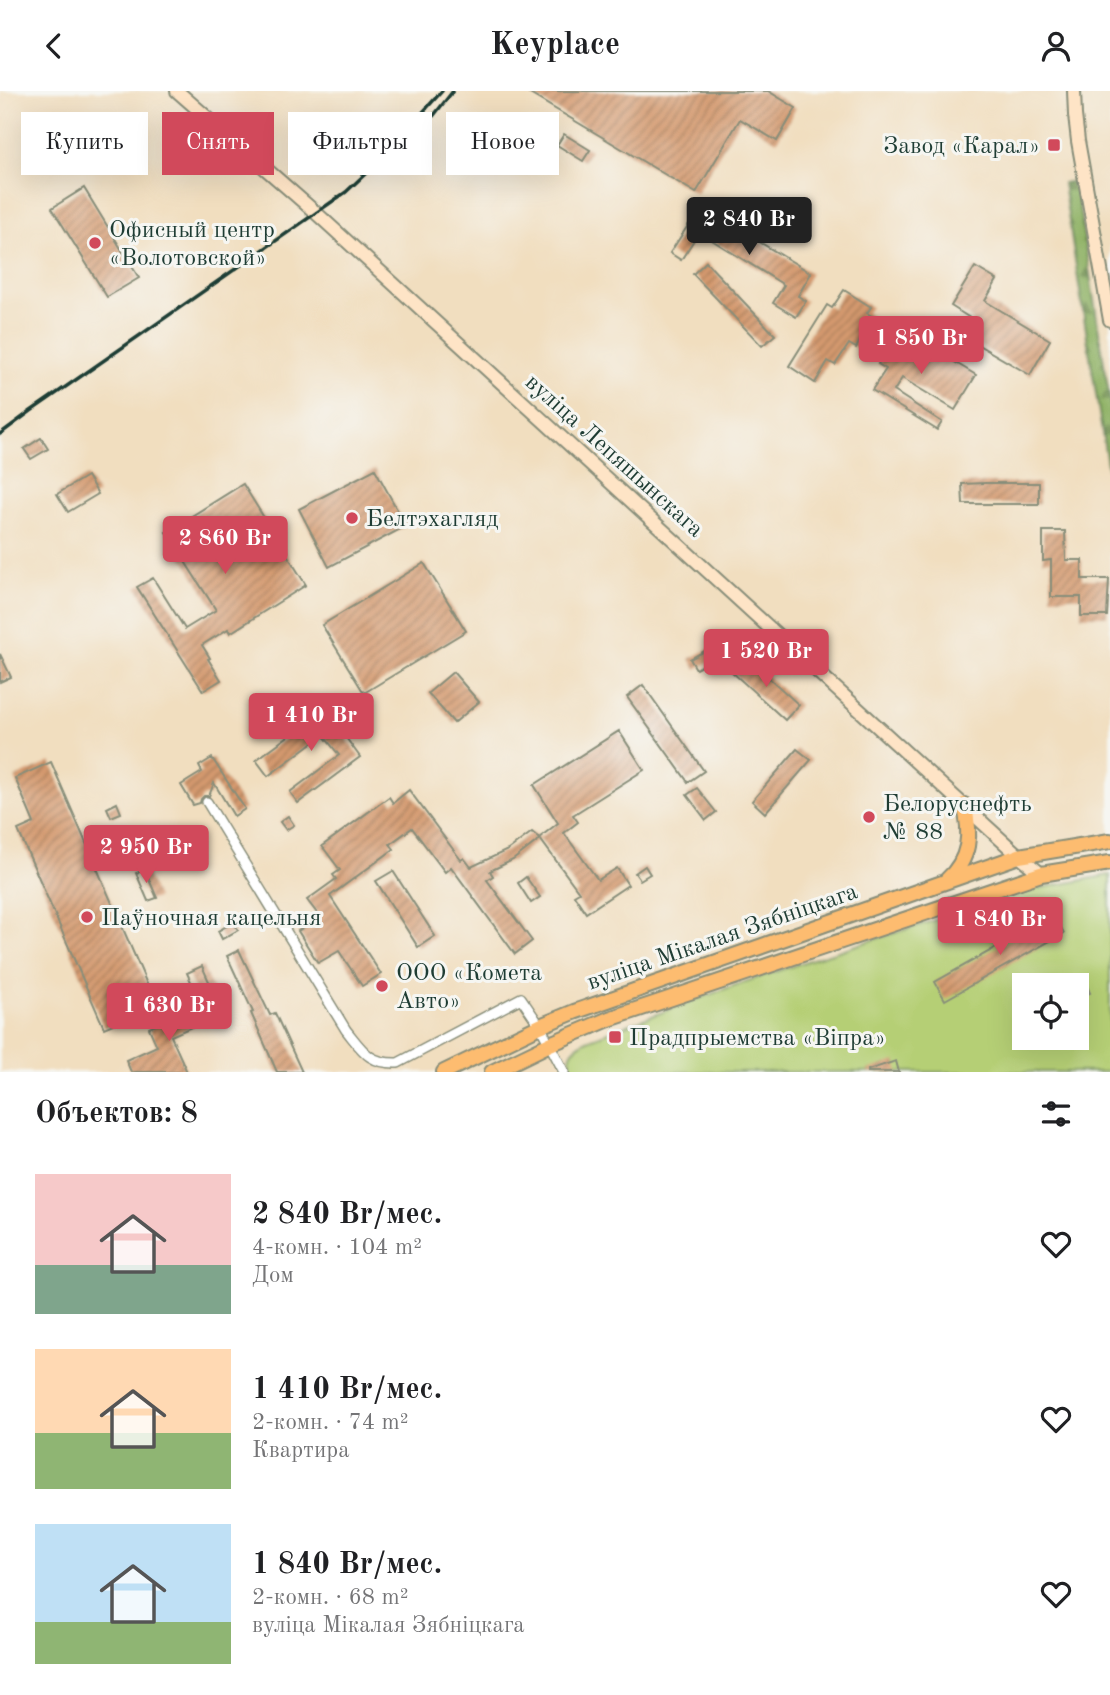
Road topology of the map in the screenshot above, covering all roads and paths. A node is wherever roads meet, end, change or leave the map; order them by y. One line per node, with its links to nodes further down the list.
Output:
1 (177, 91): 5 (main road, вуліца Лепяшынскага)
2 (1074, 91): 3 (main road)
3 (1110, 320)
4 (207, 802): 11 (street)
5 (964, 805): 7 (main road, вуліца Лепяшынскага); 10 (main road)
6 (1110, 841): 7 (main road)
7 (1019, 856): 9 (main road, вуліца Лепяшынскага); 10 (main road, вуліца Мікалая Зябніцкага)
8 (1110, 863): 9 (main road)
9 (1041, 874): 12 (main road, вуліца Мікалая Зябніцкага)
10 (944, 883): 11 (main road, вуліца Мікалая Зябніцкага)
11 (540, 1026): 12 (street); 13 (main road, вуліца Мікалая Зябніцкага)
12 (550, 1044): 14 (main road, вуліца Мікалая Зябніцкага); 15 (street)
13 (444, 1072)
14 (492, 1072)
15 (564, 1072)

